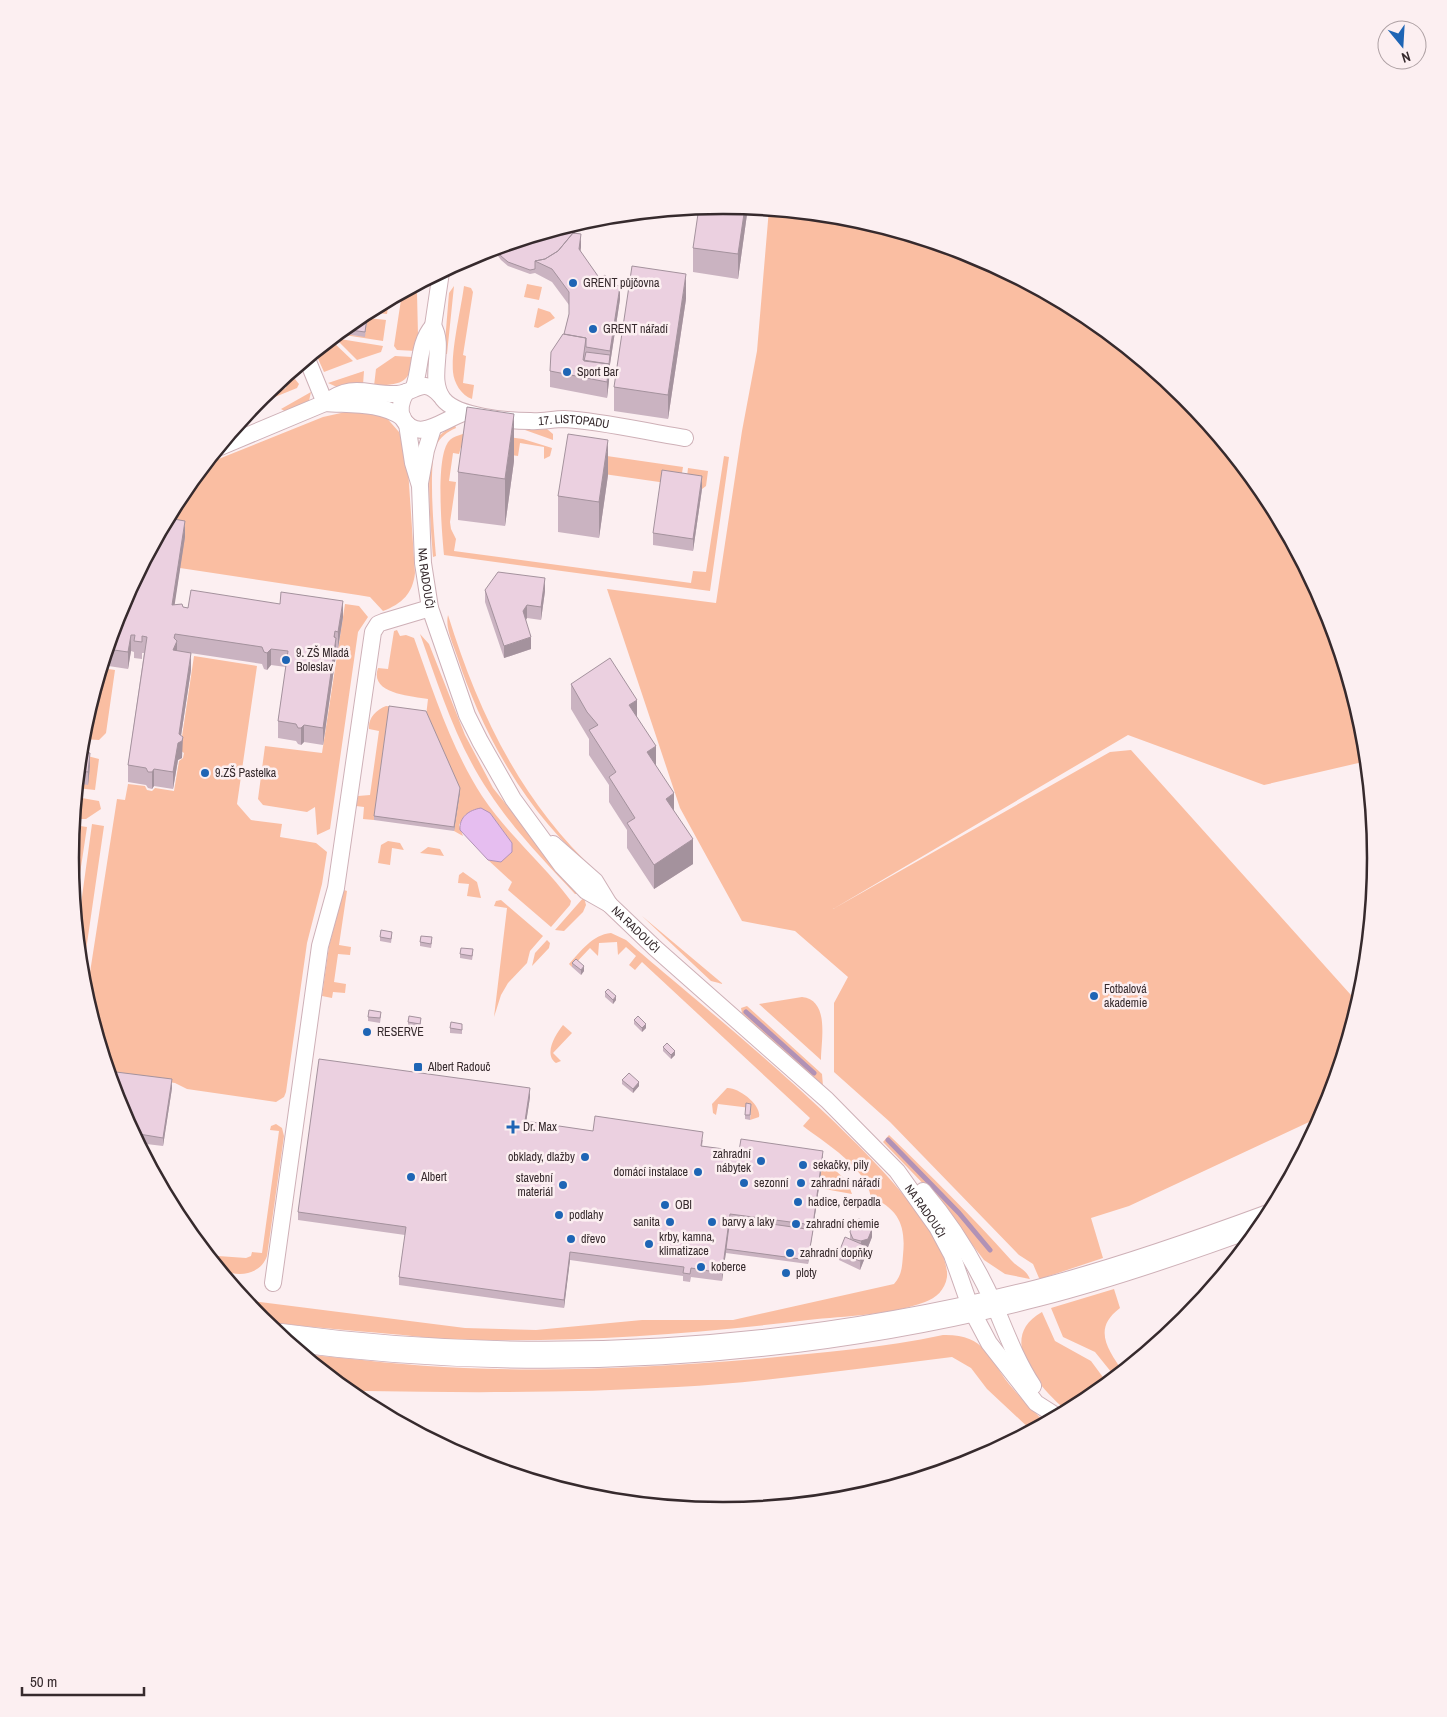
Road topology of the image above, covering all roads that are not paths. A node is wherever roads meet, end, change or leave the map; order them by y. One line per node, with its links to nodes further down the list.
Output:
1 (440, 279): 2 (street)
2 (433, 326): 4 (street); 5 (street)
3 (309, 365): 6 (street)
4 (410, 390): 5 (street); 6 (street); 8 (street)
5 (442, 397): 7 (street); 9 (street)
6 (325, 403): 8 (street); 11 (street)
7 (464, 413): 9 (street); 10 (street, 17. LISTOPADU)
8 (405, 421): 9 (street); 12 (street)
9 (436, 426): 12 (street)
10 (685, 438)
11 (231, 442)
12 (420, 486): 13 (street, NA RADOUČI)
13 (430, 608): 14 (street, NA RADOUČI); 16 (street)
14 (897, 1170): 17 (street, NA RADOUČI); 17 (street)
15 (1256, 1223): 17 (main road)
16 (273, 1283)
17 (982, 1306): 18 (main road); 19 (street); 20 (street)
18 (293, 1338)
19 (1054, 1412)
20 (1052, 1413)

